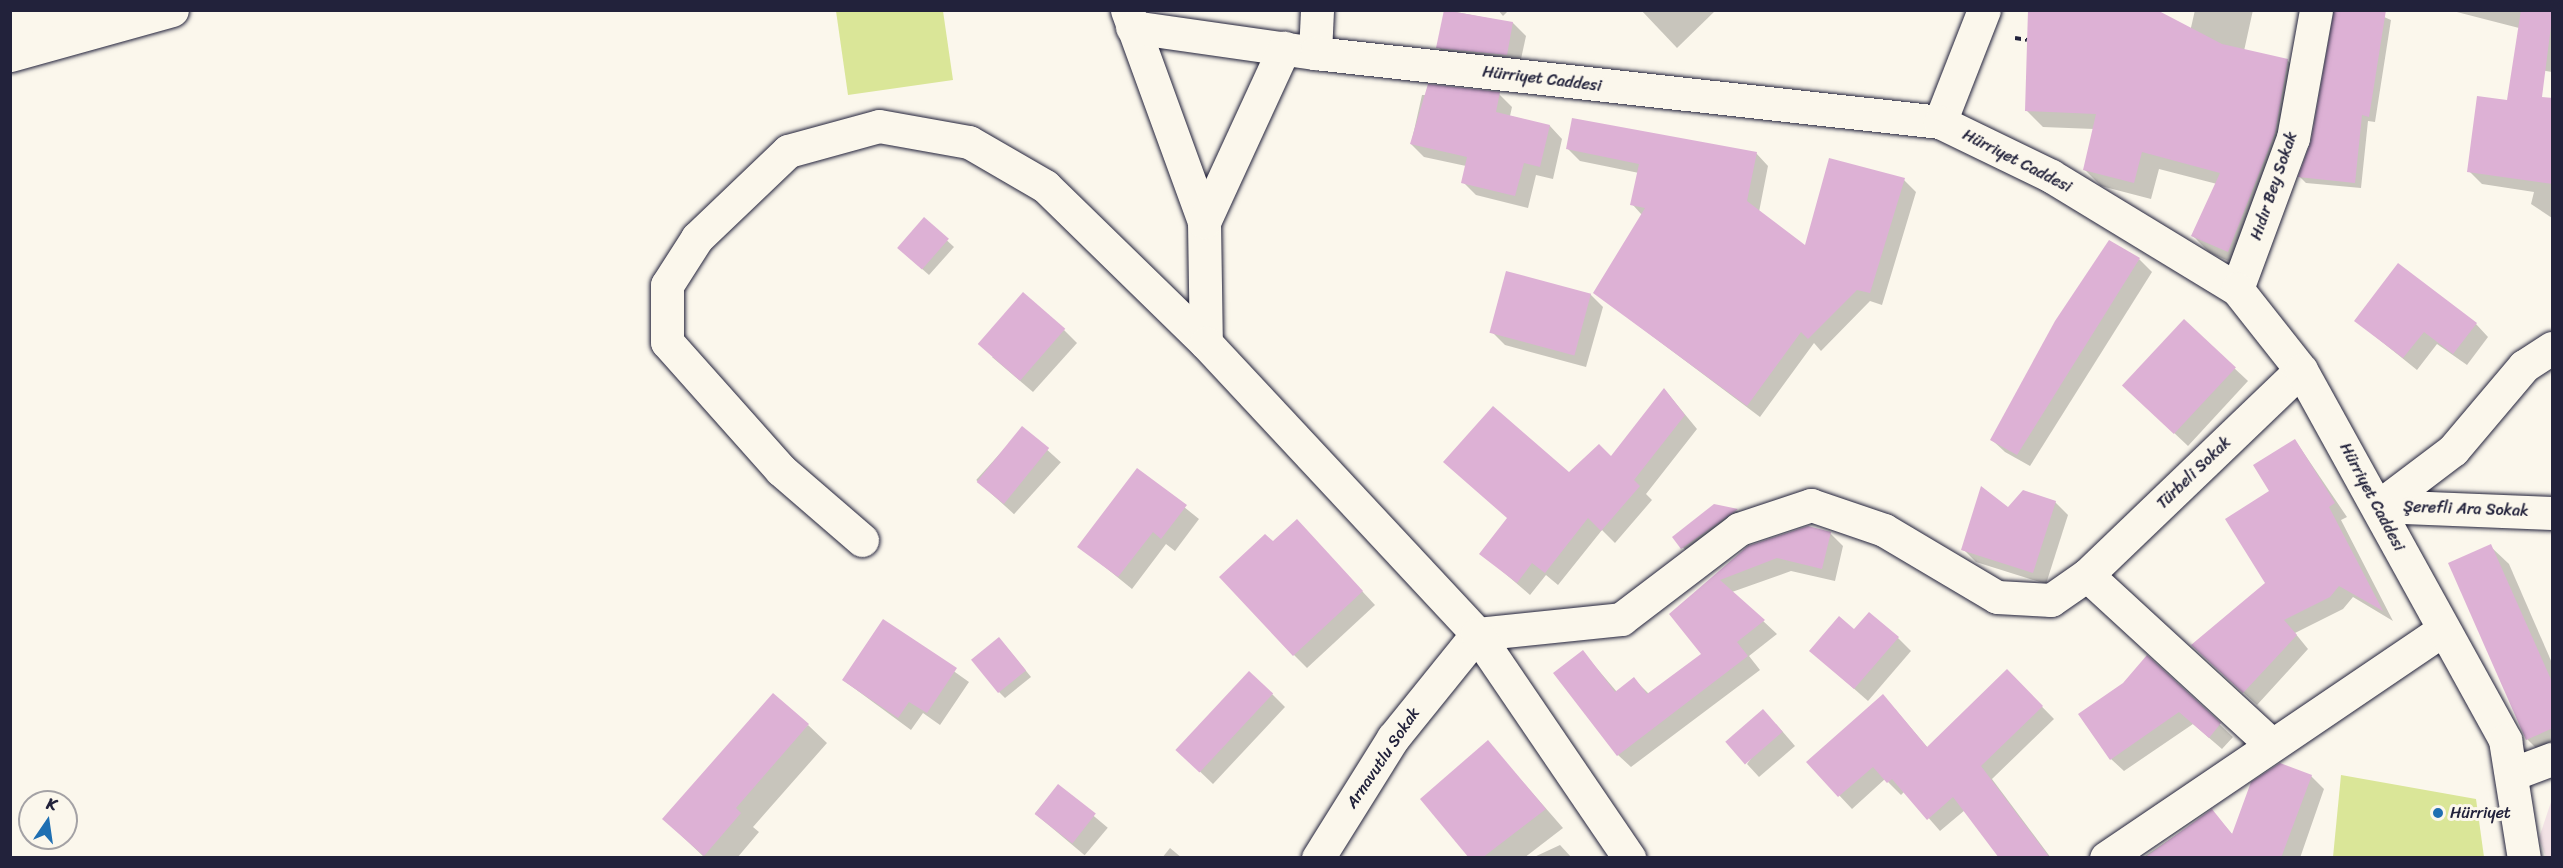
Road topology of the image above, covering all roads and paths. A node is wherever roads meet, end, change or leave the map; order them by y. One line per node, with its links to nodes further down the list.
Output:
1 (111, 10): 7 (main road)
2 (172, 10): 9 (main road)
3 (1317, 10): 8 (main road)
4 (1984, 10): 10 (main road)
5 (2316, 10): 12 (main road, Hıdır Bey Sokak)
6 (1130, 19): 8 (main road, Hürriyet Caddesi); 11 (main road)
7 (10, 25)
8 (1299, 51): 10 (main road, Hürriyet Caddesi); 11 (main road)
9 (10, 55)
10 (1940, 122): 12 (main road, Hürriyet Caddesi)
11 (1204, 222): 13 (main road)
12 (2237, 289): 15 (main road, Hürriyet Caddesi)
13 (1206, 343): 18 (main road); 21 (main road)
14 (2553, 348): 16 (main road)
15 (2301, 370): 16 (main road, Hürriyet Caddesi); 19 (main road, Türbeli Sokak)
16 (2379, 506): 17 (main road, Şerefli Ara Sokak); 20 (main road, Hürriyet Caddesi)
17 (2553, 513)
18 (862, 540)
19 (2087, 575): 21 (main road, Türbeli Sokak); 22 (main road)
20 (2441, 631): 22 (main road); 24 (main road, Hürriyet Caddesi)
21 (1477, 634): 25 (main road, Arnavutlu Sokak); 26 (main road)
22 (2271, 744): 27 (main road)
23 (2553, 759): 24 (main road)
24 (2512, 774): 28 (main road, Hürriyet Caddesi)
25 (1318, 858)
26 (1629, 858)
27 (2106, 858)
28 (2524, 858)

